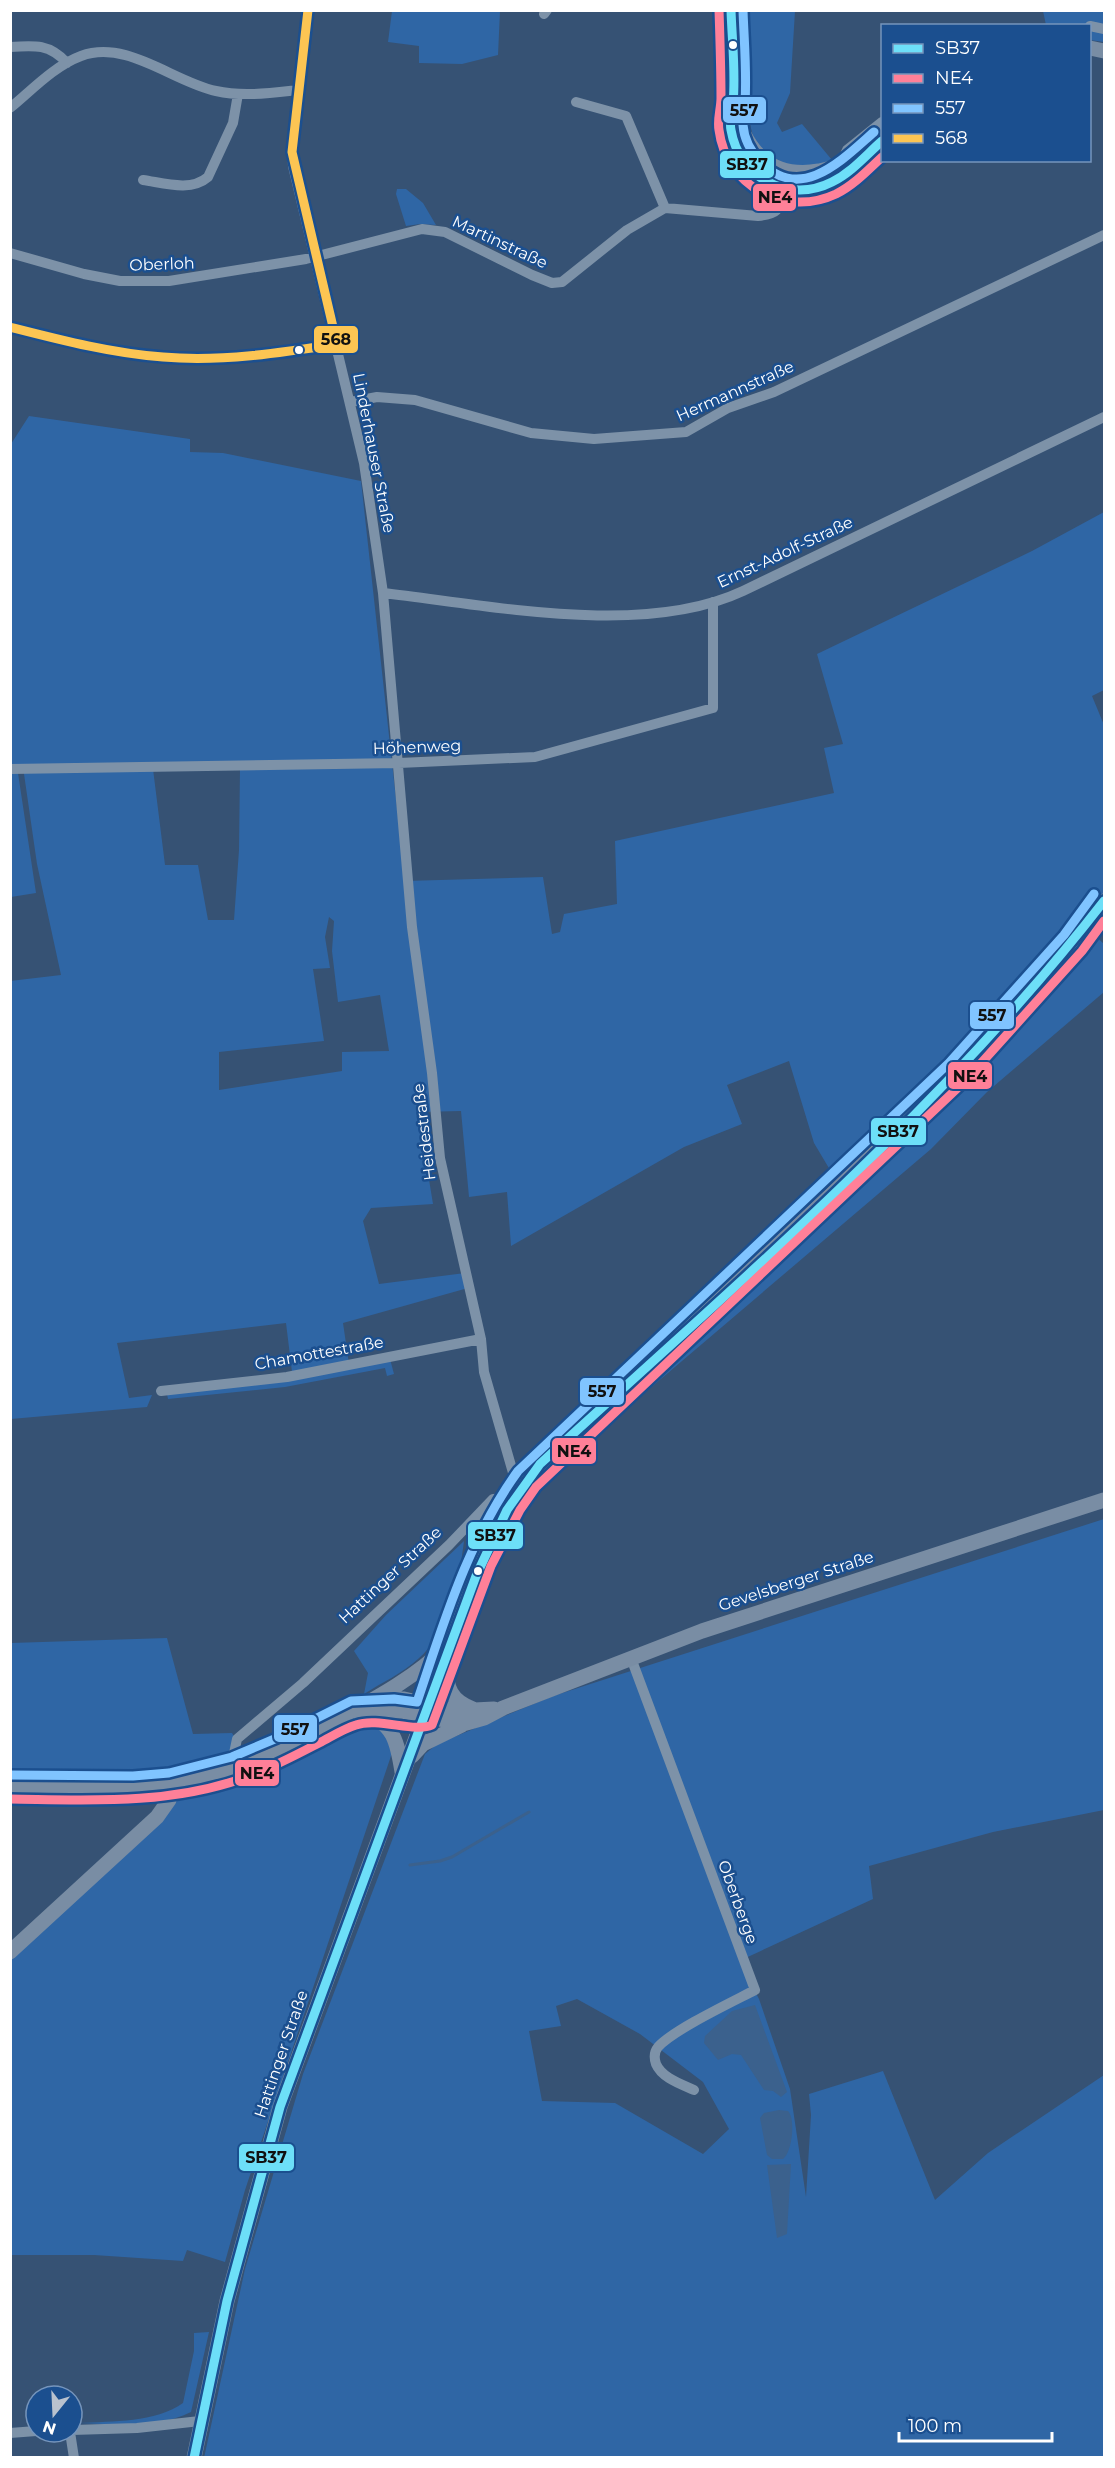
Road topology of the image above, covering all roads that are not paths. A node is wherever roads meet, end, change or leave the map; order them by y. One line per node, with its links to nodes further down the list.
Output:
1 (308, 10): 5 (street, Linderhauser Straße)
2 (731, 10): 8 (main road)
3 (10, 47): 4 (street)
4 (68, 63): 6 (street); 9 (street)
5 (298, 90): 6 (street); 20 (street, Linderhauser Straße)
6 (238, 94): 15 (street)
7 (576, 102): 17 (street)
8 (733, 103): 14 (main road); 16 (main road)
9 (10, 108)
10 (881, 123): 13 (street)
11 (881, 142): 12 (main road)
12 (863, 157): 13 (main road); 16 (main road)
13 (840, 165): 14 (main road)
14 (789, 172): 16 (street)
15 (143, 180)
16 (782, 189): 17 (street)
17 (665, 207): 20 (street, Martinstraße)
18 (1104, 235): 23 (street, Hermannstraße)
19 (10, 254): 20 (street, Oberloh)
20 (316, 255): 22 (street, Linderhauser Straße)
21 (10, 327): 22 (street)
22 (337, 344): 23 (street, Linderhauser Straße)
23 (351, 402): 25 (street, Linderhauser Straße)
24 (1104, 417): 26 (street, Ernst-Adolf-Straße)
25 (383, 592): 26 (street, Ernst-Adolf-Straße); 27 (street, Linderhauser Straße)
26 (713, 602): 27 (street, Höhenweg)
27 (399, 764): 28 (street, Höhenweg); 30 (street, Heidestraße)
28 (10, 769)
29 (1104, 901): 32 (main road, Hattinger Straße)
30 (481, 1338): 31 (street, Chamottestraße); 32 (street, Heidestraße)
31 (161, 1391)
32 (515, 1494): 34 (main road, Hattinger Straße); 44 (street, Hattinger Straße)
33 (1104, 1500): 35 (main road, Gevelsberger Straße)
34 (452, 1641): 36 (main road, Hattinger Straße); 37 (main road, Gevelsberger Straße)
35 (631, 1658): 38 (main road, Gevelsberger Straße); 48 (street, Oberberge)
36 (446, 1660): 39 (main road, Hattinger Straße); 40 (main road)
37 (379, 1697): 39 (main road, Gevelsberger Straße); 41 (main road, Gevelsberger Straße)
38 (503, 1708): 40 (main road, Gevelsberger Straße); 42 (main road, Gevelsberger Straße)
39 (427, 1709): 40 (main road, Gevelsberger Straße); 41 (main road, Gevelsberger Straße); 42 (main road, Gevelsberger Straße); 43 (main road, Hattinger Straße)
40 (476, 1711)
41 (348, 1715): 43 (main road); 44 (main road, Gevelsberger Straße)
42 (463, 1724): 43 (main road)
43 (405, 1767): 49 (main road, Hattinger Straße)
44 (236, 1768): 45 (main road, Gevelsberger Straße)
45 (171, 1785): 46 (main road, Gevelsberger Straße); 47 (main road)
46 (10, 1787)
47 (10, 1952)
48 (694, 2090)
49 (200, 2421): 50 (street); 51 (main road, Hattinger Straße)
50 (84, 2430)
51 (194, 2457)

